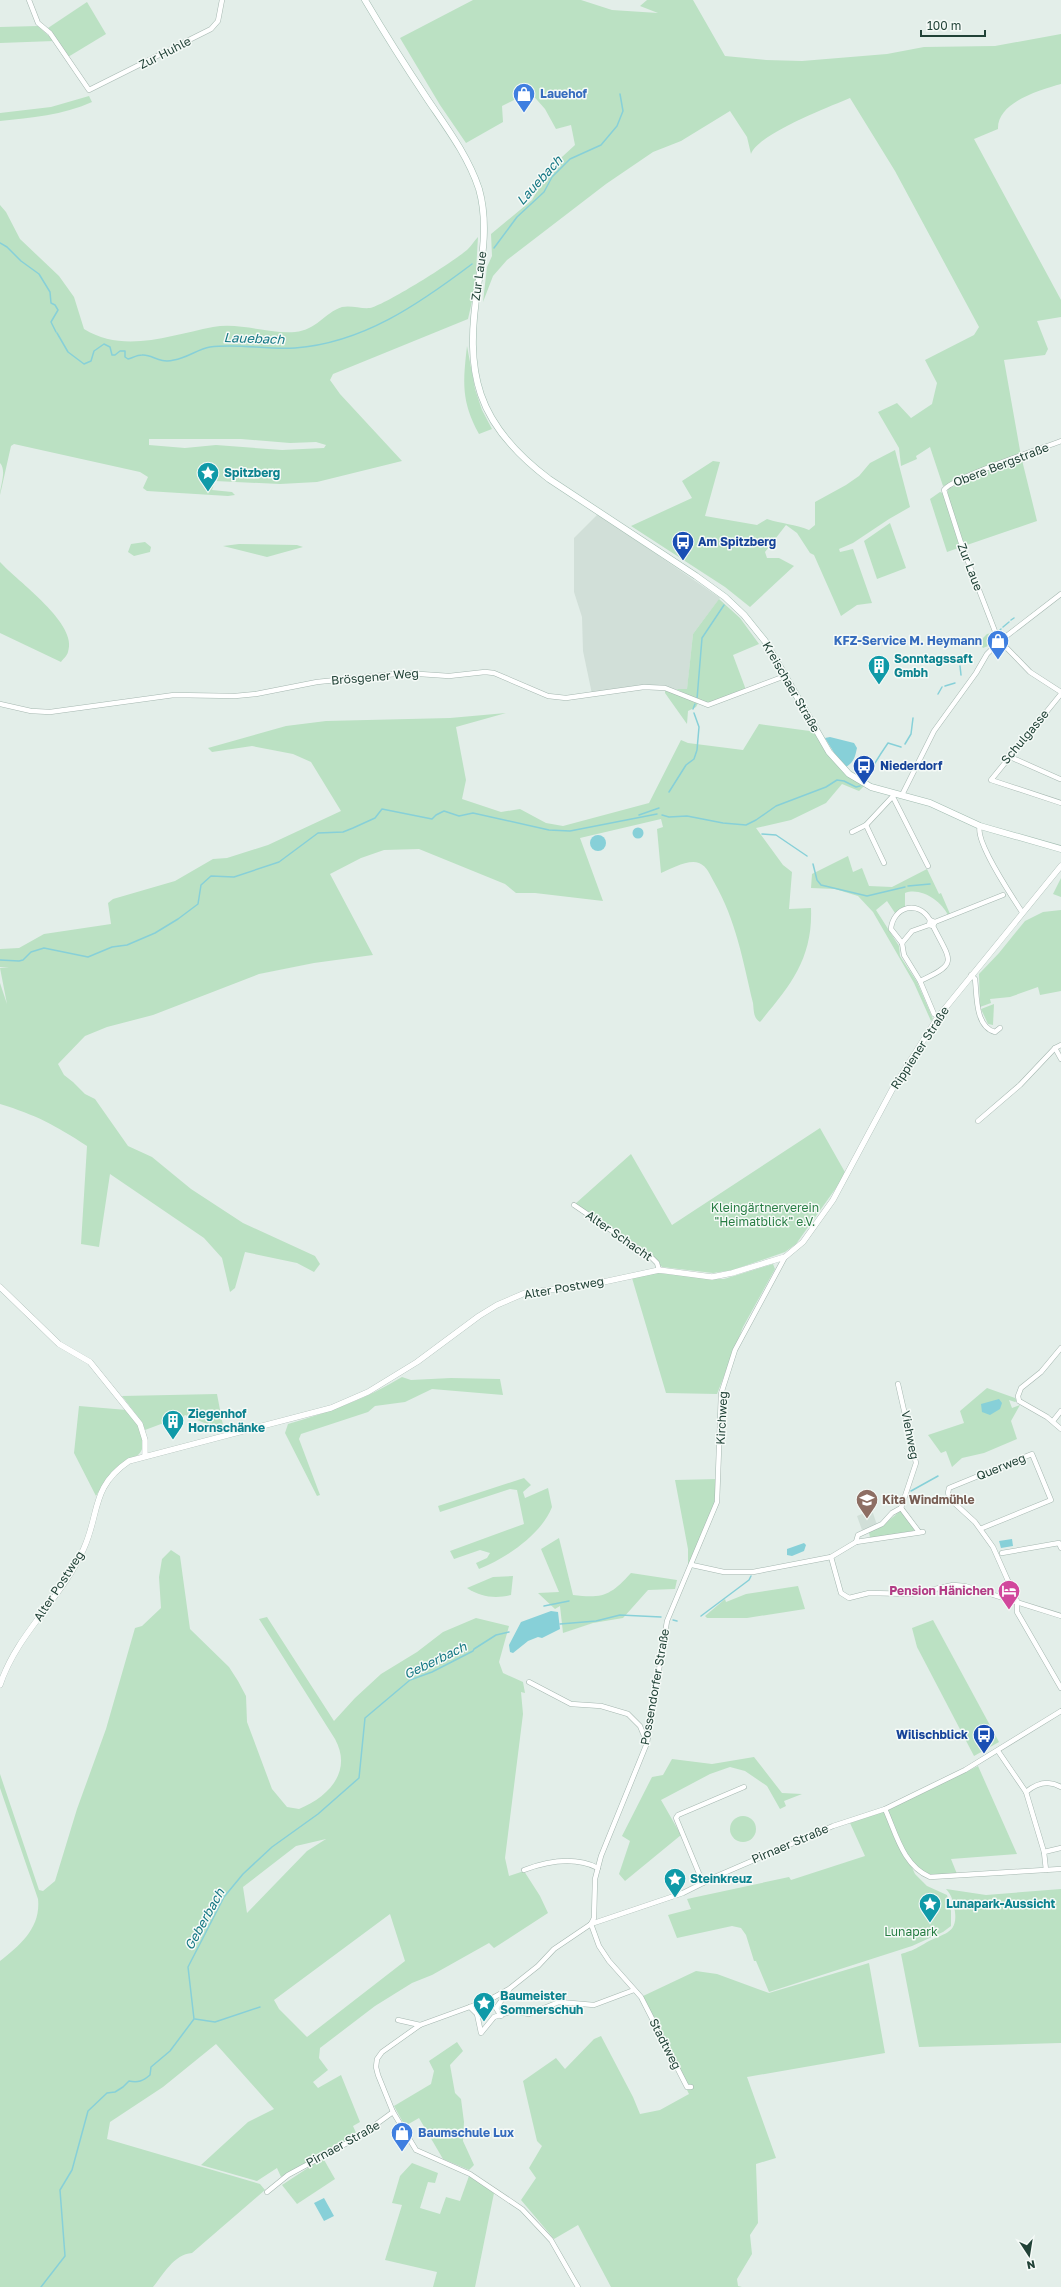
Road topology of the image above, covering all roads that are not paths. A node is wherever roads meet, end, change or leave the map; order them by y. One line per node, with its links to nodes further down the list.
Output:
1 (30, 0): 2 (street, Zur Huhle)
2 (222, 0)
3 (365, 0): 6 (main road, Zur Laue)
4 (1061, 441): 5 (street, Obere Bergstraße)
5 (944, 490): 8 (street, Zur Laue)
6 (615, 522): 9 (main road, Kreischaer Straße)
7 (1061, 594): 8 (street)
8 (1000, 641): 10 (street); 14 (street)
9 (785, 676): 11 (street, Brösgener Weg); 14 (main road, Kreischaer Straße)
10 (1061, 693): 12 (street, Schulgasse)
11 (0, 704)
12 (1008, 756): 13 (street); 15 (street, Schulgasse)
13 (1060, 779)
14 (897, 795): 16 (street); 17 (main road, Kreischaer Straße); 21 (street)
15 (1061, 803)
16 (866, 825): 18 (street); 20 (street)
17 (980, 826): 19 (main road, Kreischaer Straße); 24 (street)
18 (852, 832)
19 (1061, 849)
20 (884, 863)
21 (928, 866)
22 (1061, 866): 24 (street, Rippiener Straße)
23 (1003, 895): 25 (street)
24 (1022, 912): 27 (street, Rippiener Straße)
25 (932, 923): 26 (street); 26 (street); 28 (street)
26 (902, 943): 28 (street)
27 (970, 975): 29 (street, Rippiener Straße); 30 (street)
28 (920, 981): 29 (street)
29 (938, 1017): 36 (street, Rippiener Straße)
30 (1000, 1028)
31 (1061, 1045): 32 (street)
32 (1055, 1048): 33 (street); 34 (street)
33 (1061, 1059)
34 (978, 1122)
35 (574, 1205): 37 (street, Alter Schacht)
36 (786, 1257): 37 (street, Alter Postweg); 52 (street, Kirchweg)
37 (659, 1270): 44 (street, Alter Postweg)
38 (0, 1288): 44 (street)
39 (1061, 1348): 42 (street)
40 (898, 1384): 45 (street, Viehweg)
41 (1061, 1411): 42 (street)
42 (1053, 1421): 43 (street)
43 (1061, 1429)
44 (145, 1456): 56 (street, Alter Postweg)
45 (901, 1508): 47 (street); 47 (street)
46 (980, 1529): 46 (street, Querweg); 53 (street, Querweg)
47 (856, 1542): 51 (street)
48 (1060, 1543): 49 (street); 50 (street)
49 (1061, 1548)
50 (1002, 1553)
51 (831, 1557): 52 (street); 53 (street)
52 (692, 1565): 59 (street, Possendorfer Straße)
53 (1017, 1601): 54 (street); 57 (street, Querweg)
54 (1061, 1616)
55 (529, 1682): 59 (street)
56 (0, 1685)
57 (1061, 1688)
58 (1061, 1711): 60 (street, Pirnaer Straße)
59 (647, 1743): 67 (street, Possendorfer Straße)
60 (998, 1751): 63 (street); 64 (street, Pirnaer Straße)
61 (744, 1787): 71 (street)
62 (1061, 1787): 63 (street)
63 (1026, 1792): 66 (street)
64 (885, 1809): 70 (street); 71 (street, Pirnaer Straße)
65 (1061, 1848): 66 (street)
66 (1044, 1852): 70 (street)
67 (598, 1868): 69 (street); 72 (street, Possendorfer Straße)
68 (1061, 1869): 70 (street)
69 (524, 1870)
70 (1046, 1870)
71 (703, 1883): 72 (street, Pirnaer Straße)
72 (591, 1924): 73 (street, Pirnaer Straße); 74 (street)
73 (509, 1989): 75 (street, Pirnaer Straße); 76 (street)
74 (634, 1990): 76 (street); 79 (street, Stadtweg)
75 (470, 2008): 76 (street); 78 (street, Pirnaer Straße)
76 (501, 2016)
77 (398, 2020): 78 (street)
78 (420, 2025): 80 (street, Pirnaer Straße)
79 (691, 2087)
80 (393, 2112): 81 (street, Pirnaer Straße); 82 (street)
81 (267, 2192)
82 (578, 2287)

